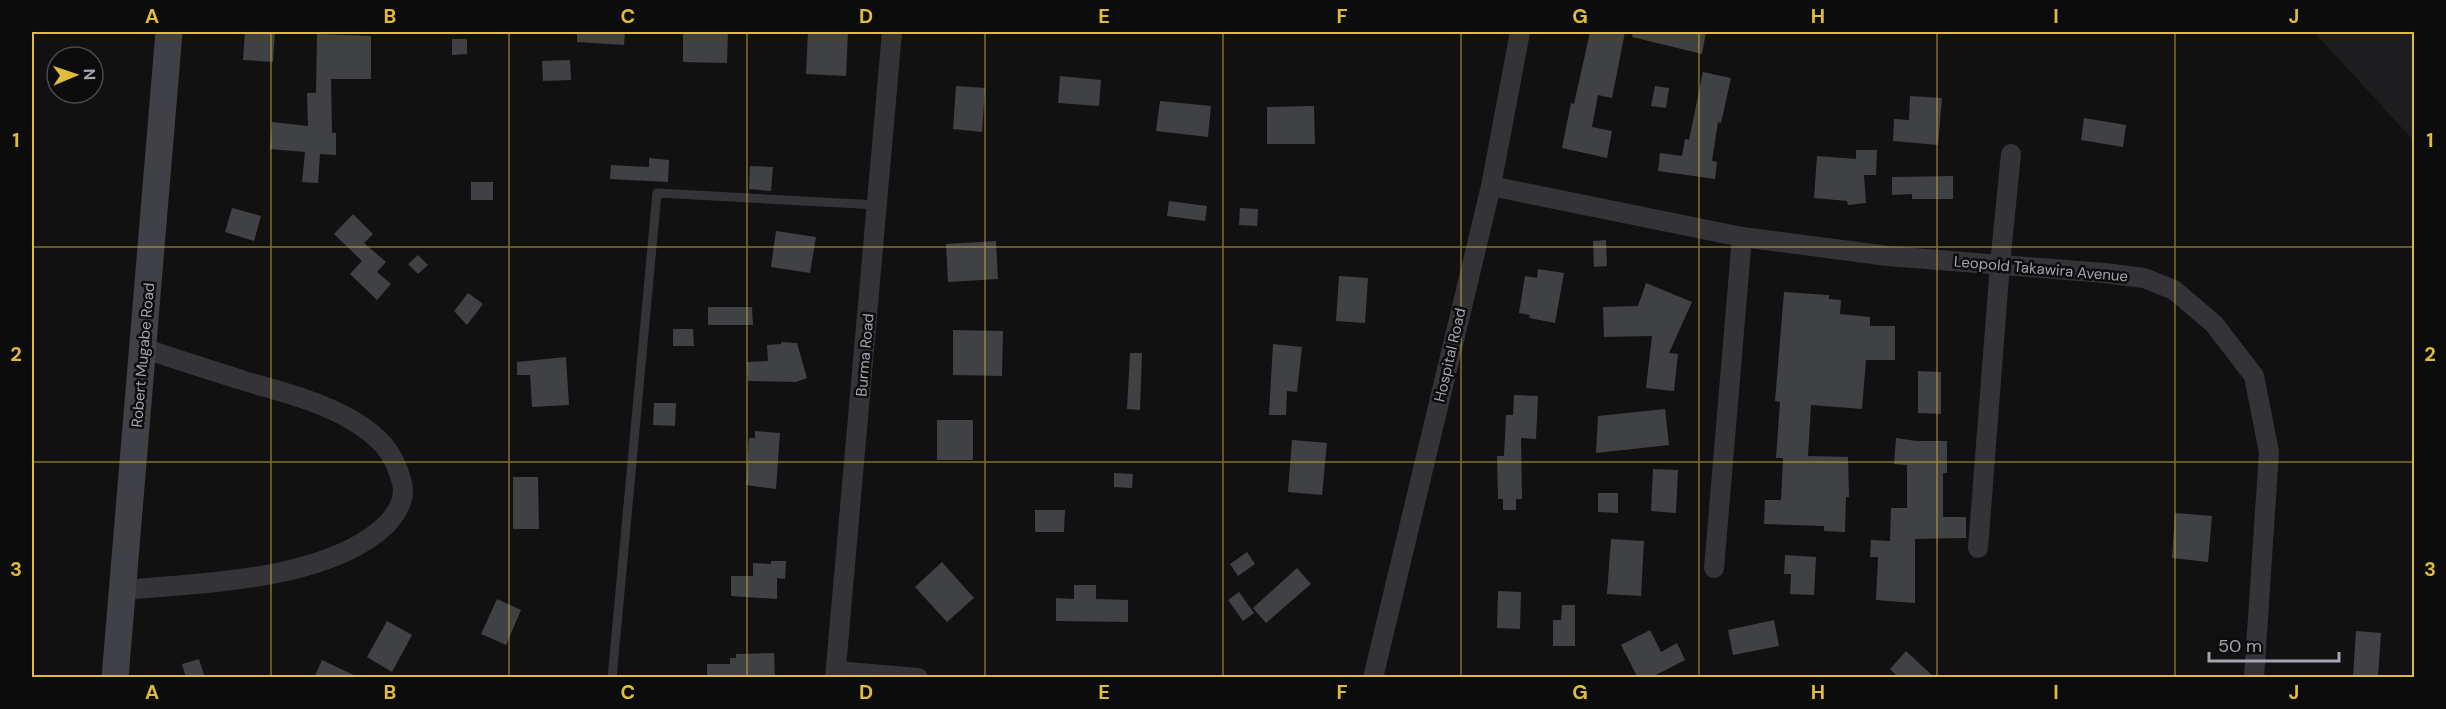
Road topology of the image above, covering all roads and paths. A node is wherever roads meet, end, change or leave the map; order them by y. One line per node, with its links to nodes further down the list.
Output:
1 (168, 32): 9 (main road, Robert Mugabe Road)
2 (892, 32): 6 (street, Burma Road)
3 (1520, 32): 5 (street, Hospital Road)
4 (2011, 154): 8 (street)
5 (1491, 186): 7 (street, Leopold Takawira Avenue); 17 (street, Hospital Road)
6 (878, 205): 13 (street, Burma Road); 15 (lane)
7 (1742, 237): 8 (street, Leopold Takawira Avenue); 11 (street)
8 (2000, 264): 10 (street); 18 (street, Leopold Takawira Avenue)
9 (143, 348): 12 (main road, Robert Mugabe Road); 12 (street)
10 (1978, 548)
11 (1714, 568)
12 (122, 590): 14 (main road, Robert Mugabe Road)
13 (835, 674): 16 (street)
14 (116, 678)
15 (612, 678)
16 (918, 678)
17 (1373, 678)
18 (2254, 678)

